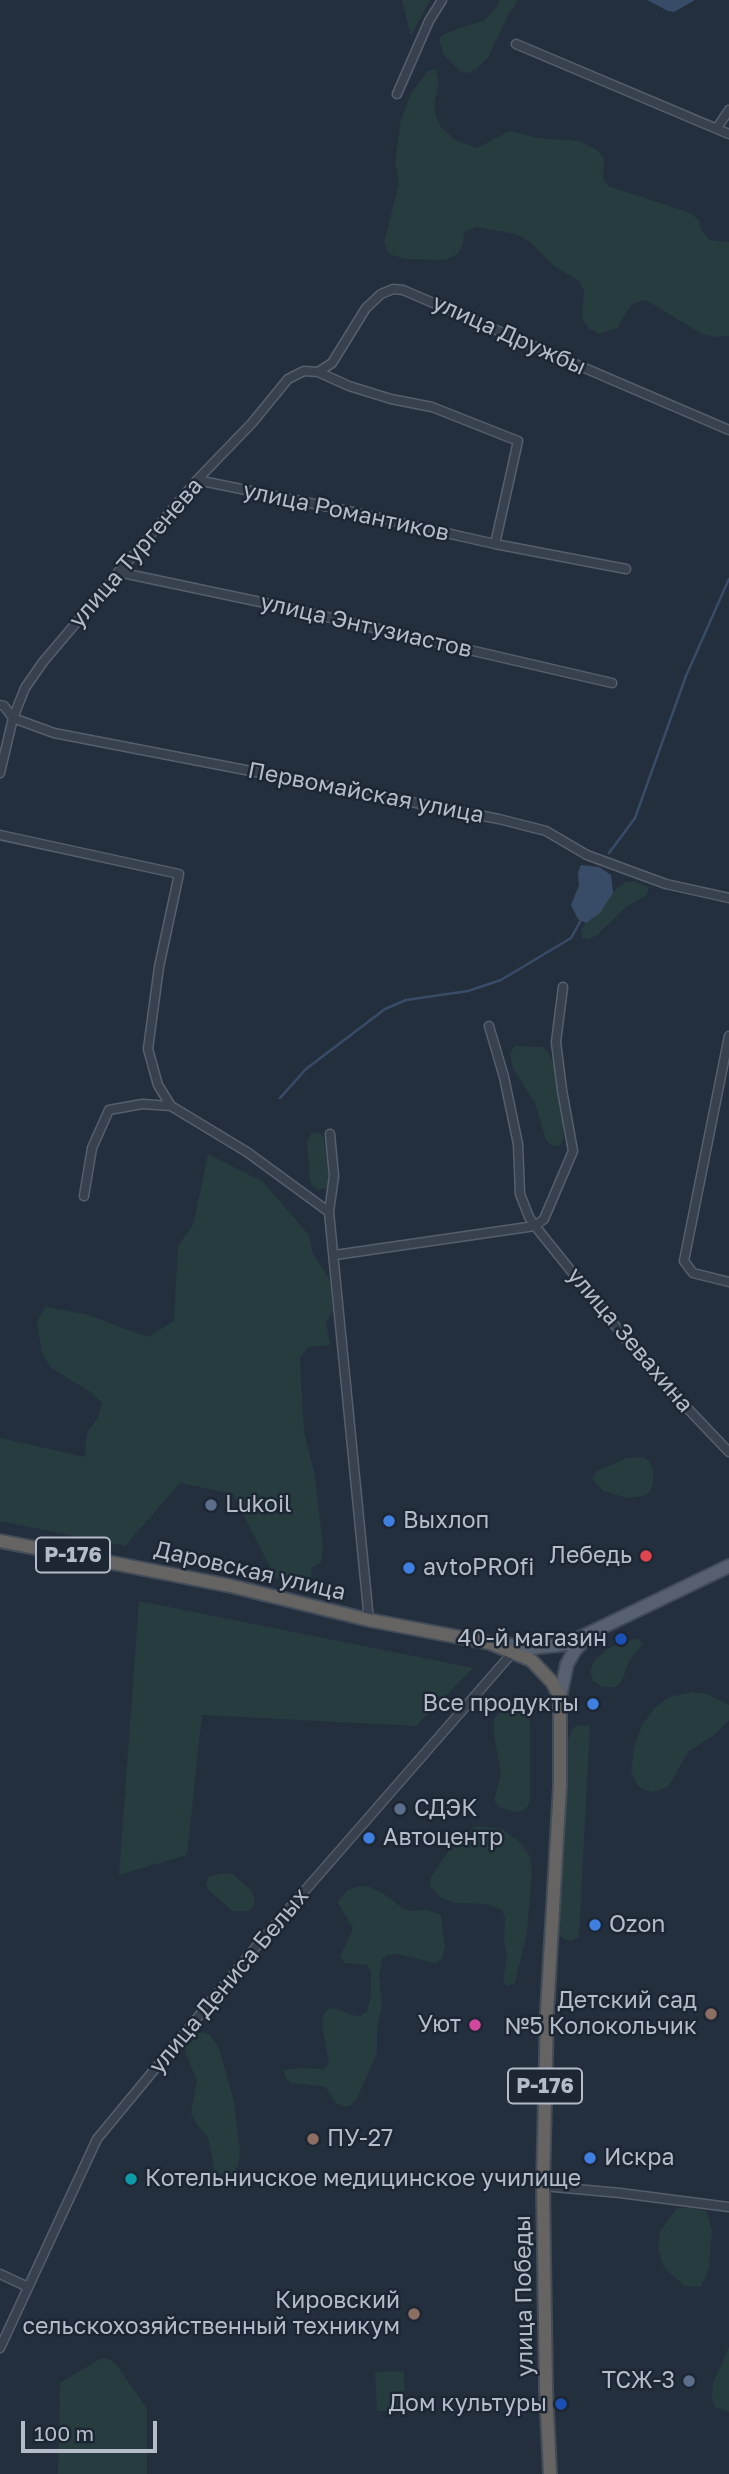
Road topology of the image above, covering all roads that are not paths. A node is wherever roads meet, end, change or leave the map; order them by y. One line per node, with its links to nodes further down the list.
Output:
1 (442, 0): 3 (street)
2 (516, 44): 5 (street)
3 (397, 94)
4 (729, 110): 5 (street)
5 (717, 128): 6 (street)
6 (729, 134)
7 (318, 372): 8 (street, улица Дружбы); 9 (street, улица Тургенева); 10 (street)
8 (729, 430)
9 (197, 481): 10 (street, улица Романтиков); 12 (street, улица Тургенева)
10 (495, 544): 11 (street, улица Романтиков)
11 (626, 569)
12 (118, 572): 13 (street, улица Энтузиастов); 15 (street, улица Тургенева)
13 (612, 683)
14 (0, 705): 15 (street, Первомайская улица)
15 (13, 719): 16 (street, улица Тургенева); 18 (street, Первомайская улица)
16 (0, 773)
17 (0, 835): 22 (street)
18 (729, 898)
19 (563, 987): 26 (street)
20 (489, 1026): 26 (street, улица Зевахина)
21 (729, 1036): 28 (street)
22 (171, 1106): 24 (street); 25 (street)
23 (330, 1134): 25 (street)
24 (83, 1196)
25 (329, 1212): 27 (street)
26 (535, 1226): 27 (street); 29 (street, улица Зевахина)
27 (335, 1255): 32 (street)
28 (729, 1282)
29 (729, 1452)
30 (0, 1541): 32 (highway, Даровская улица / Р-176)
31 (729, 1566): 33 (main road, Даровская улица)
32 (369, 1620): 34 (highway, Даровская улица / Р-176)
33 (590, 1634): 34 (main road, Даровская улица); 36 (main road, улица Победы)
34 (490, 1643): 35 (highway, Даровская улица / Р-176)
35 (514, 1651): 36 (highway, Даровская улица / Р-176); 40 (street, улица Дениса Белых)
36 (561, 1697): 37 (highway, улица Победы / Р-176)
37 (543, 2186): 38 (street); 42 (highway, улица Победы / Р-176)
38 (729, 2207)
39 (0, 2274): 40 (street)
40 (28, 2287): 41 (street, улица Дениса Белых)
41 (0, 2348)
42 (550, 2474)

